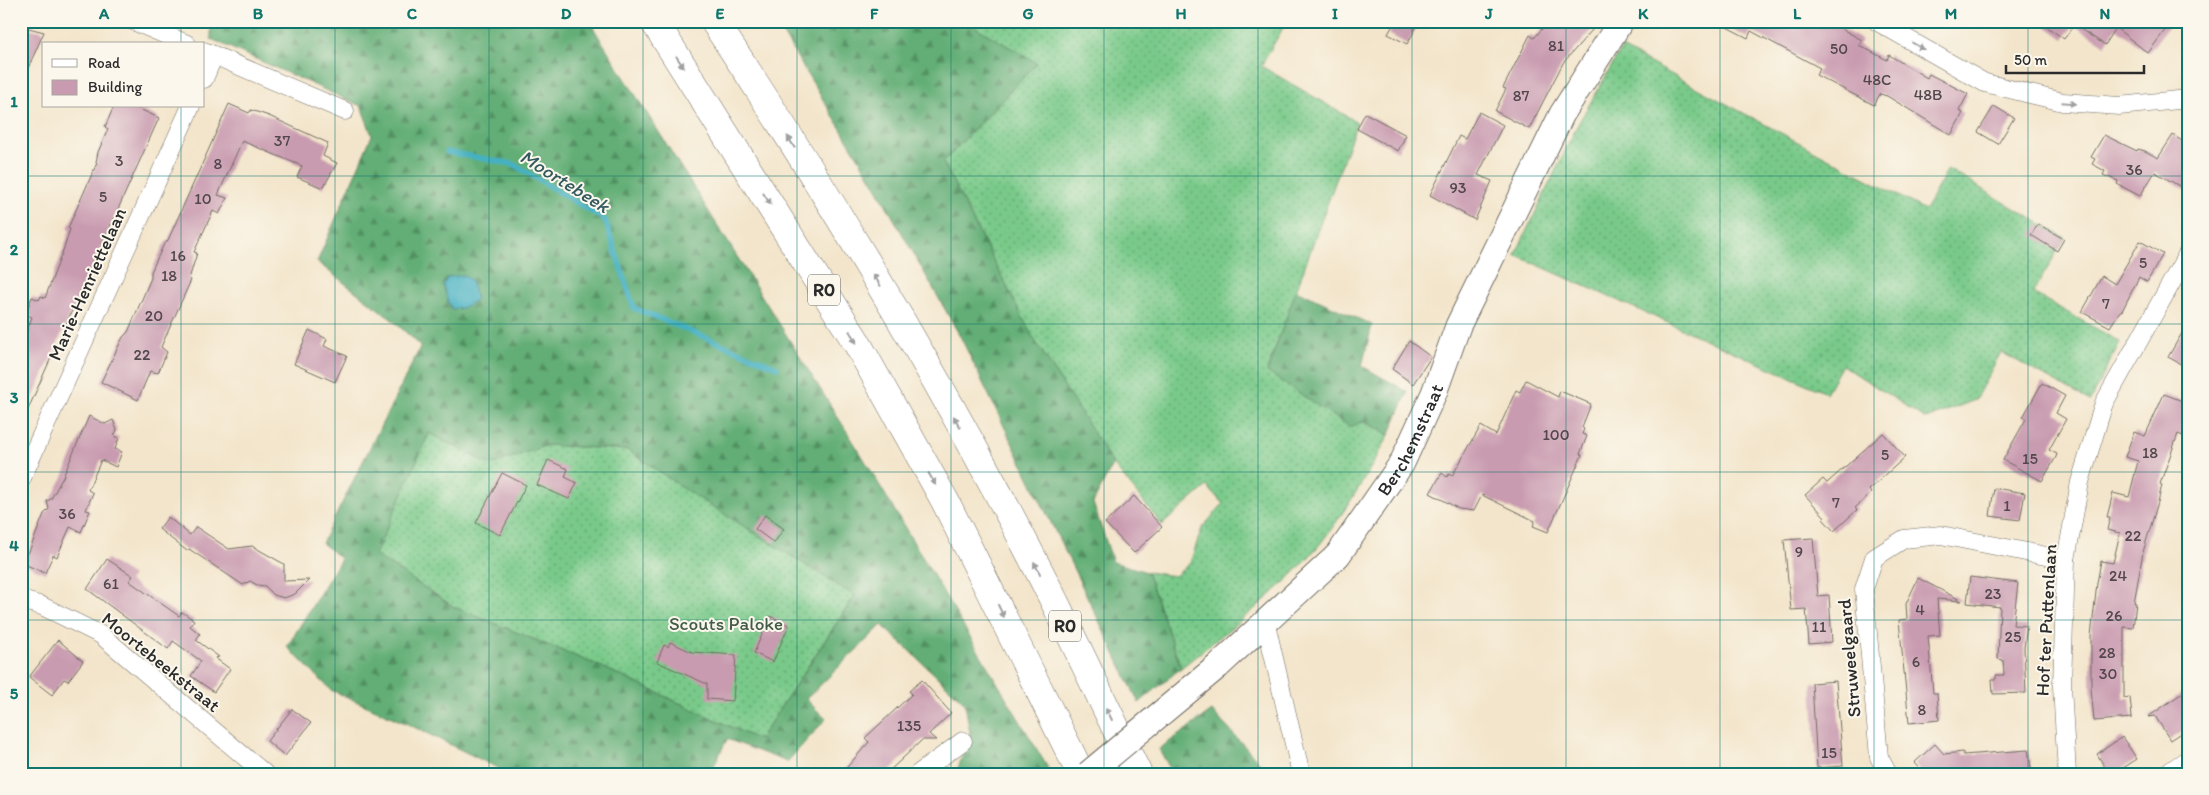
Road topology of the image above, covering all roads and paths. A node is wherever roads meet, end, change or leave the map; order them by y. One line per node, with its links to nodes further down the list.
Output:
1 (133, 21): 7 (street)
2 (654, 21): 23 (highway, R0, one-way to 23)
3 (714, 21): 9 (highway, R0)
4 (734, 21): 9 (highway)
5 (1621, 21): 18 (street, Berchemstraat)
6 (1876, 21): 11 (street, one-way to 11)
7 (182, 42)
8 (209, 53): 10 (street); 13 (street)
9 (740, 60): 25 (highway, R0, one-way to 9)
10 (205, 73)
11 (2188, 99)
12 (190, 108): 15 (street, Marie-Henriettelaan)
13 (345, 111)
14 (2188, 253): 16 (street, Hof ter Puttenlaan)
15 (21, 480)
16 (2066, 560): 27 (street, Struweelgaard); 28 (street, Hof ter Puttenlaan)
17 (21, 600): 21 (street, Moortebeekstraat)
18 (1266, 624): 24 (street, Berchemstraat, bridge); 26 (street)
19 (963, 741): 22 (street)
20 (2188, 759): 29 (street)
21 (265, 774)
22 (918, 774)
23 (1081, 774)
24 (1088, 774)
25 (1138, 774)
26 (1301, 774)
27 (1888, 774)
28 (2067, 774)
29 (2166, 774)

